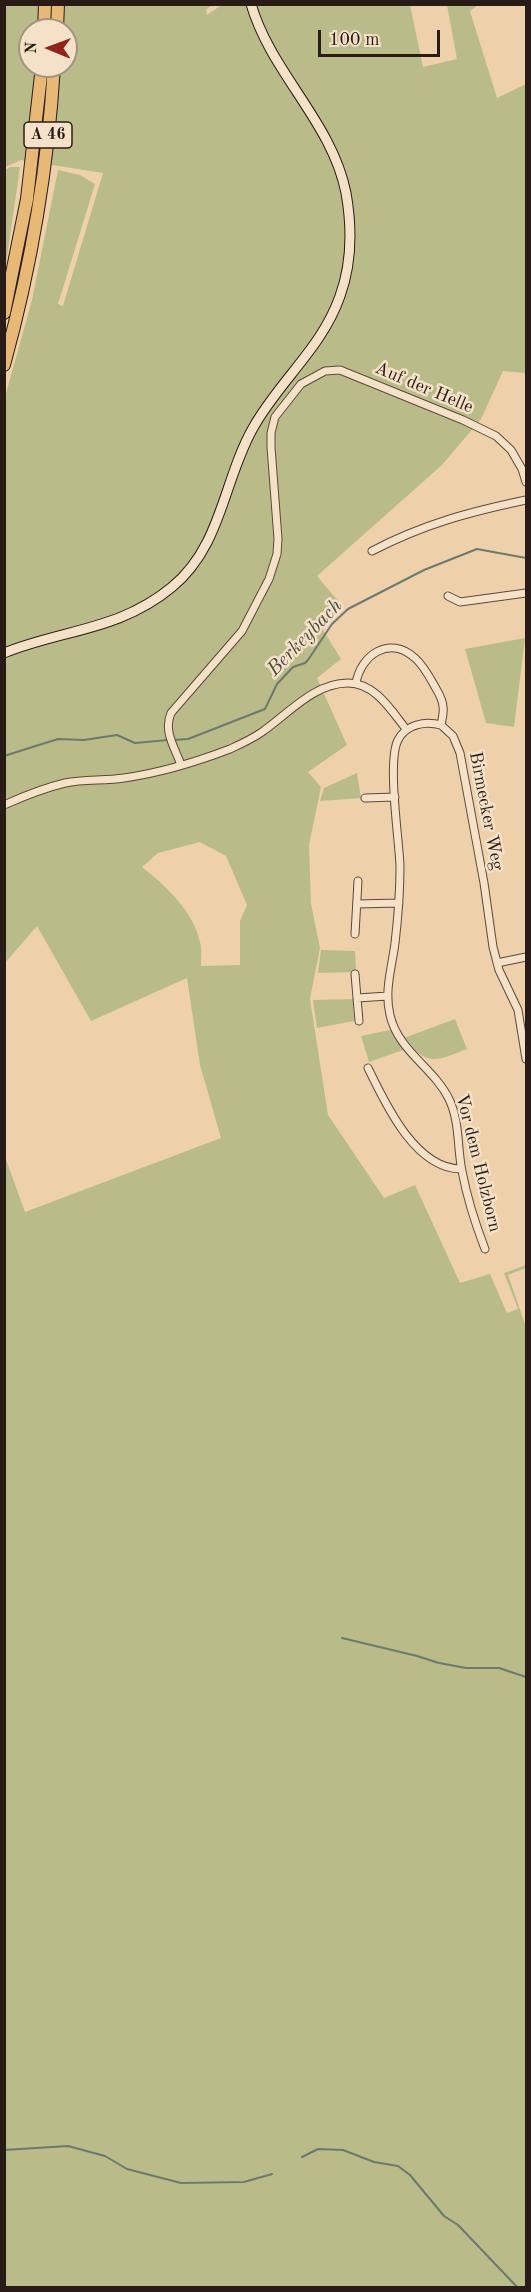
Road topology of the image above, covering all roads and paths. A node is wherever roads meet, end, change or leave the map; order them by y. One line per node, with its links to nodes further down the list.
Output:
1 (250, 4): 6 (street)
2 (41, 78): 4 (highway, A 46)
3 (53, 78): 5 (highway, A 46)
4 (4, 313)
5 (4, 365)
6 (292, 374): 7 (street); 13 (street)
7 (301, 384): 8 (street, Auf der Helle); 17 (street)
8 (526, 482)
9 (526, 500): 10 (street)
10 (372, 551)
11 (526, 593): 12 (street)
12 (448, 596)
13 (4, 653)
14 (356, 683): 15 (street); 16 (street); 17 (street)
15 (441, 725): 16 (street); 26 (street, Birmecker Weg)
16 (406, 729): 19 (street, Vor dem Holzborn)
17 (181, 765): 20 (street)
18 (364, 798): 19 (street)
19 (395, 798): 22 (street, Vor dem Holzborn)
20 (4, 805)
21 (358, 881): 23 (street)
22 (399, 903): 23 (street); 28 (street, Vor dem Holzborn)
23 (357, 904): 24 (street)
24 (355, 934)
25 (526, 957): 26 (street)
26 (497, 963): 31 (street, Birmecker Weg)
27 (355, 974): 29 (street)
28 (388, 996): 29 (street); 33 (street, Vor dem Holzborn)
29 (357, 998): 30 (street)
30 (359, 1021)
31 (526, 1059)
32 (368, 1068): 33 (street)
33 (461, 1169): 34 (street, Vor dem Holzborn)
34 (485, 1249)

